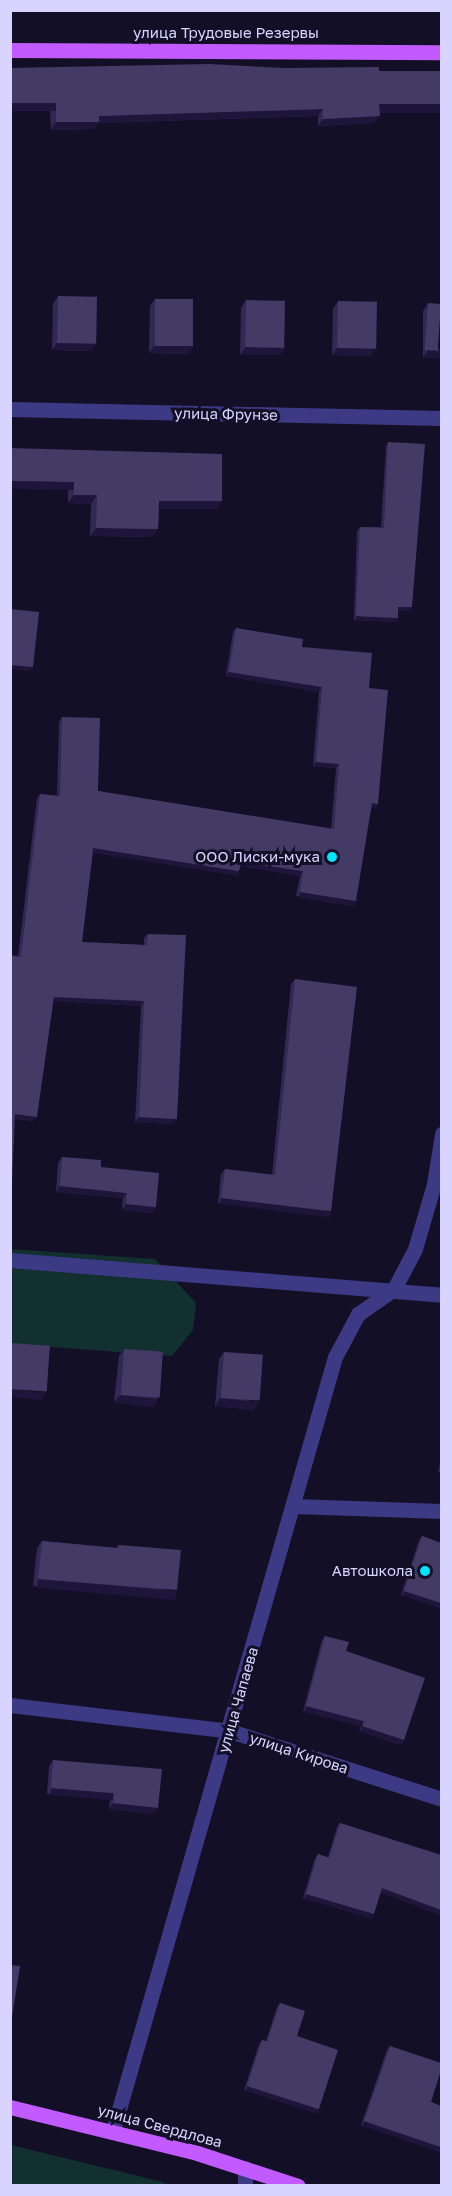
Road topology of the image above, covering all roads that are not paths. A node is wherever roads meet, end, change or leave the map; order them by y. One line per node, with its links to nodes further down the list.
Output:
1 (10, 50): 2 (main road, улица Трудовые Резервы)
2 (441, 52)
3 (10, 409): 4 (street, улица Фрунзе)
4 (441, 418)
5 (441, 1134): 7 (street, улица Чапаева)
6 (10, 1260): 7 (street)
7 (394, 1289): 8 (street); 9 (street, улица Чапаева)
8 (441, 1294)
9 (293, 1506): 10 (street); 12 (street, улица Чапаева)
10 (441, 1511)
11 (10, 1705): 12 (street, улица Кирова)
12 (230, 1731): 13 (street, улица Кирова); 15 (street, улица Чапаева)
13 (441, 1799)
14 (10, 2107): 15 (main road, улица Свердлова)
15 (113, 2130): 16 (main road, улица Свердлова)
16 (245, 2168): 17 (street); 18 (main road, улица Свердлова)
17 (245, 2186)
18 (298, 2186)

